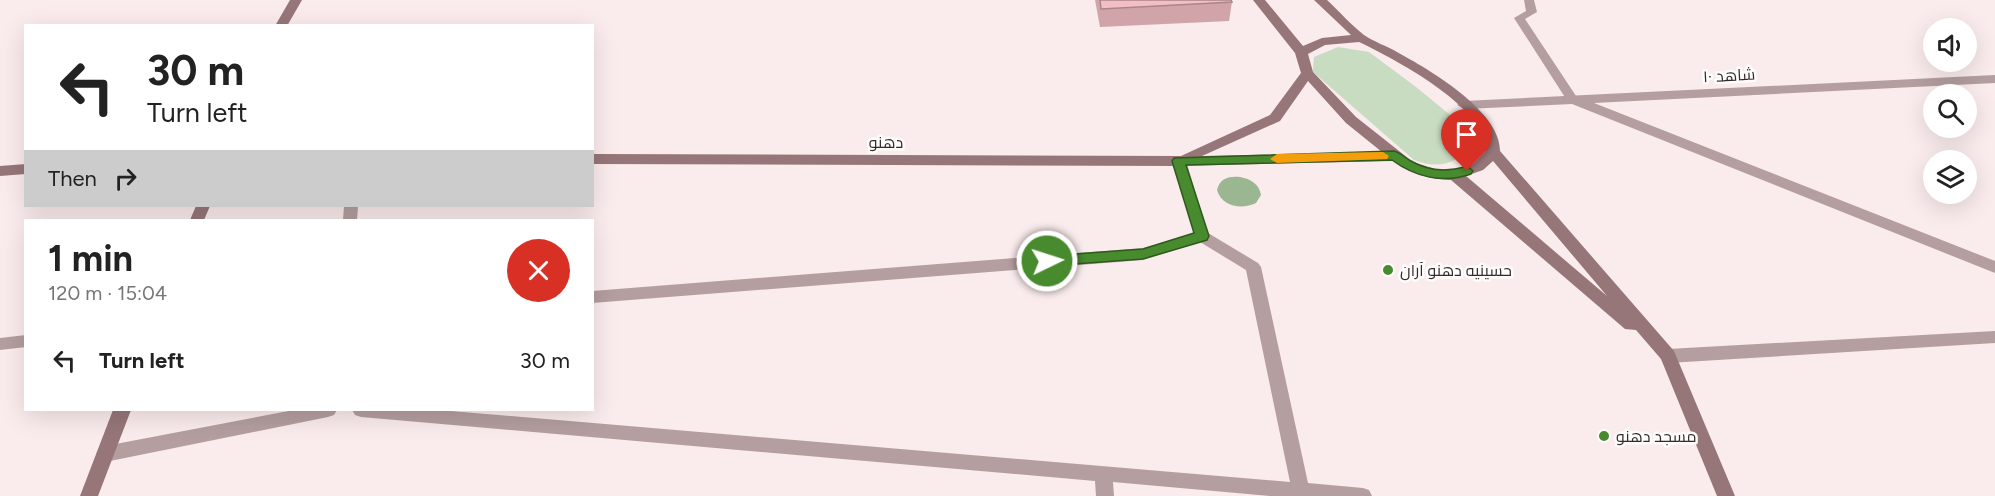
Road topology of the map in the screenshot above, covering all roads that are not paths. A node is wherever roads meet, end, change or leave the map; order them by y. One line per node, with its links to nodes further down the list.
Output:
1 (296, 0): 5 (street)
2 (1260, 0): 7 (street)
3 (1320, 0): 6 (street)
4 (1529, 0): 10 (lane)
5 (282, 24)
6 (1361, 38): 7 (street); 11 (street)
7 (1301, 52): 8 (street)
8 (1307, 74): 13 (street); 15 (street, دهنو)
9 (1995, 79): 10 (street, شاهد ۱۰)
10 (1572, 99): 11 (street, شاهد ۱۰); 20 (street)
11 (1464, 105): 12 (street)
12 (1493, 152): 18 (street); 25 (street)
13 (1394, 156): 15 (street, دهنو); 18 (street)
14 (594, 159): 15 (street, دهنو)
15 (1179, 161): 19 (street)
16 (24, 169): 17 (street)
17 (0, 171)
18 (1455, 175): 25 (street)
19 (1202, 236): 21 (street); 31 (street)
20 (1995, 267)
21 (594, 297)
22 (1995, 337): 25 (street)
23 (24, 341): 24 (street)
24 (0, 344)
25 (1668, 356): 35 (street)
26 (122, 411): 29 (street)
27 (323, 411): 29 (street)
28 (373, 411): 30 (street)
29 (105, 454): 32 (street)
30 (1104, 474): 31 (street); 33 (street)
31 (1300, 490): 34 (street)
32 (88, 496)
33 (1105, 496)
34 (1363, 496)
35 (1726, 496)

